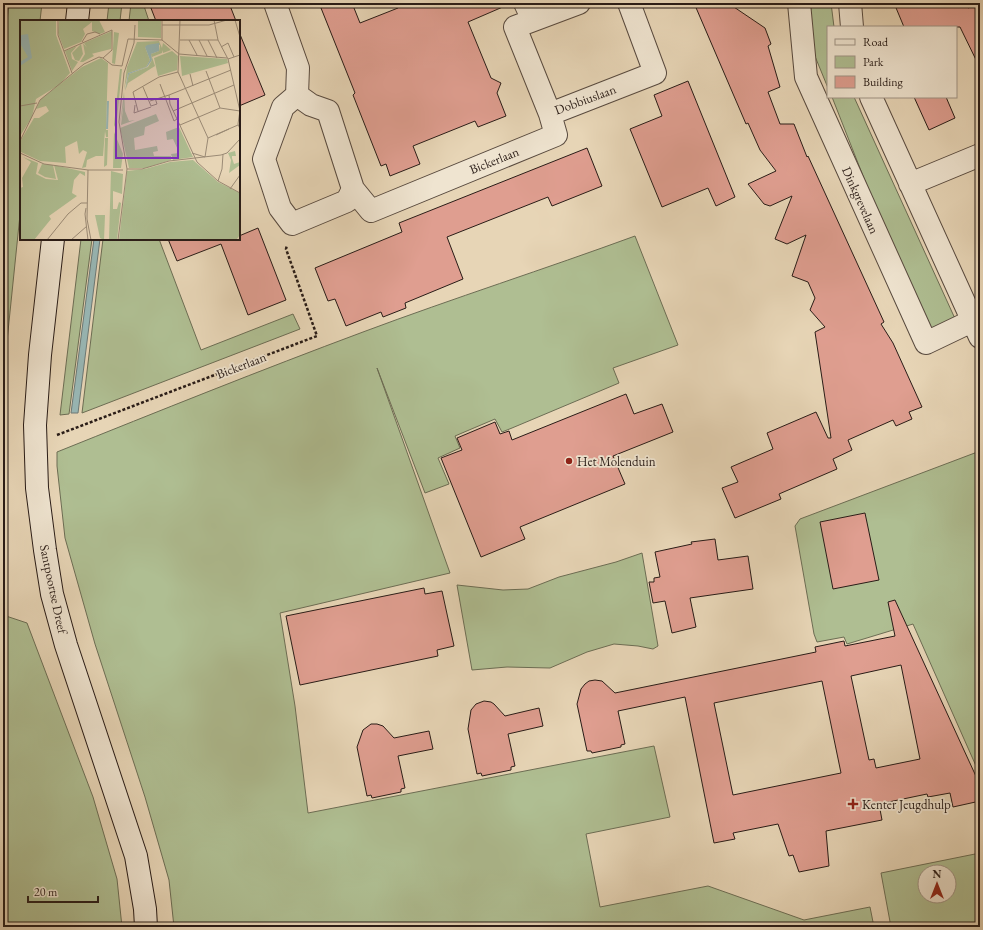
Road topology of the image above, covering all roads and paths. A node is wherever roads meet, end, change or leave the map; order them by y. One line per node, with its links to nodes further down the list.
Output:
1 (79, 3): 8 (street)
2 (275, 3): 10 (street)
3 (579, 3): 7 (street, Dobbiuslaan)
4 (629, 3): 12 (street, Dobbiuslaan)
5 (799, 3): 18 (street, Dinkgrevelaan)
6 (850, 3): 9 (street)
7 (529, 12): 12 (street, Dobbiuslaan)
8 (77, 20)
9 (852, 26)
10 (297, 95): 15 (street, Bickerlaan); 16 (street)
11 (871, 98): 14 (street, Dinkgrevelaan)
12 (550, 114): 15 (street, Bickerlaan)
13 (980, 154): 14 (street)
14 (910, 184): 18 (street, Dinkgrevelaan)
15 (353, 189): 16 (street)
16 (292, 224): 19 (path, Bickerlaan)
17 (53, 240): 20 (street, Santpoortse Dreef)
18 (976, 329)
19 (56, 428)
20 (146, 927)

